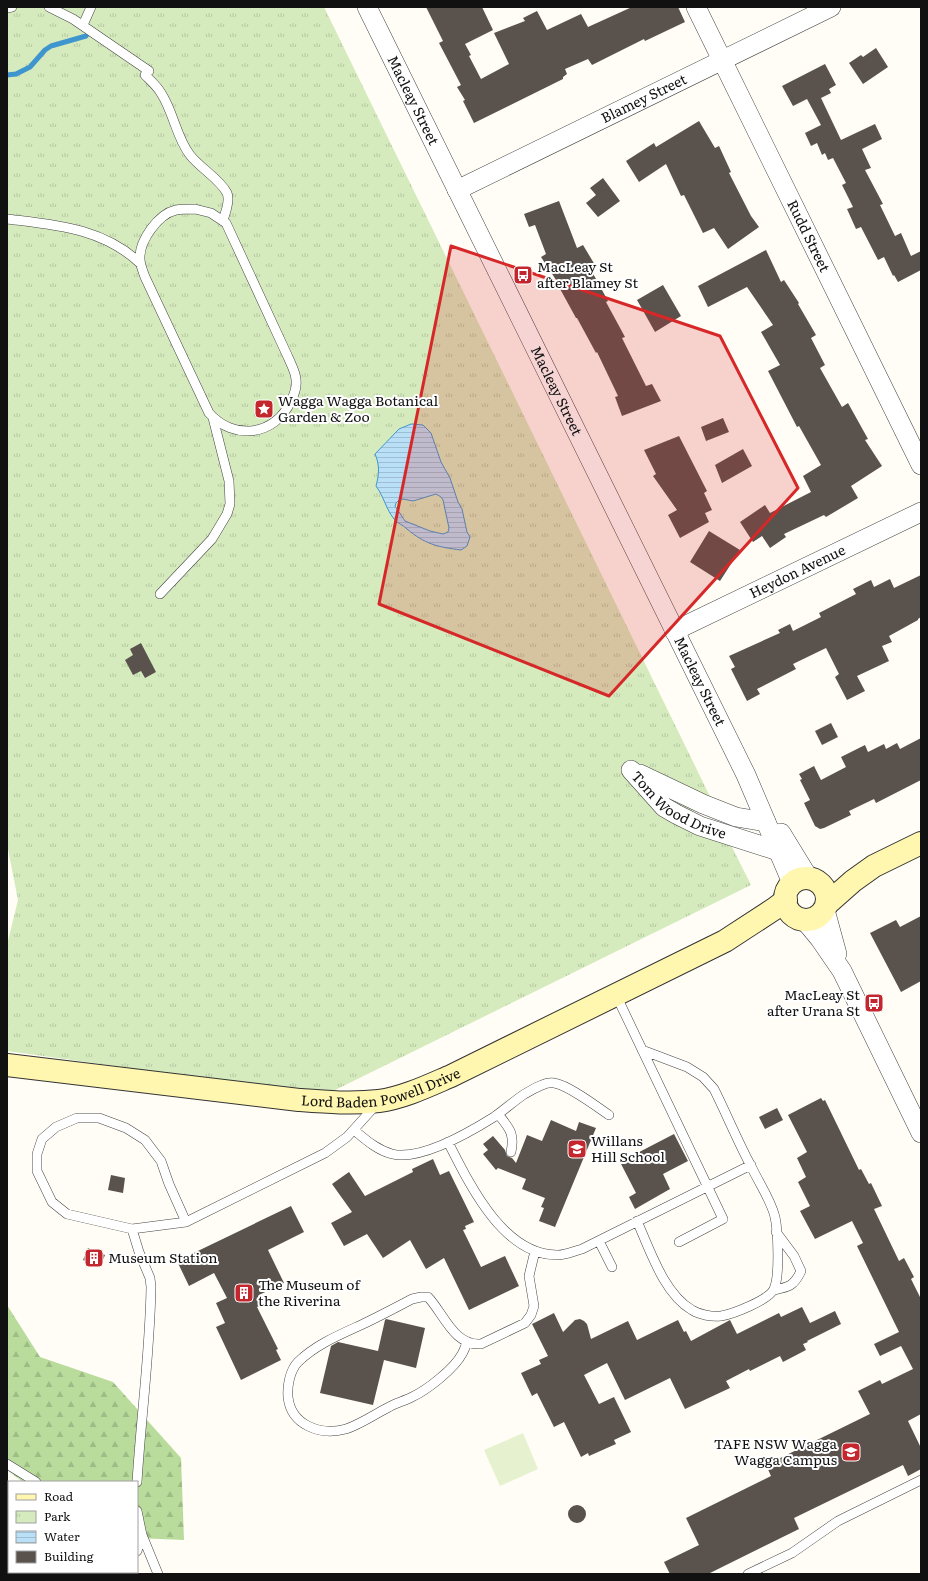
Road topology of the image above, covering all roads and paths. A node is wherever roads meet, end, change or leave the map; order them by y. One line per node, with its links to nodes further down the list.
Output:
1 (12, 7): 7 (lane)
2 (50, 7): 8 (lane)
3 (91, 7): 8 (lane)
4 (367, 7): 10 (street, Macleay Street)
5 (696, 7): 9 (street, Rudd Street)
6 (831, 7): 9 (street, Blamey Street)
7 (7, 8)
8 (83, 25): 12 (lane)
9 (723, 61): 10 (street, Blamey Street); 15 (street, Rudd Street)
10 (457, 190): 18 (street, Macleay Street)
11 (7, 219): 13 (lane)
12 (223, 220): 13 (lane); 14 (lane)
13 (141, 264): 14 (lane)
14 (213, 418): 17 (lane)
15 (921, 465)
16 (921, 512): 18 (street, Heydon Avenue)
17 (160, 594)
18 (674, 631): 19 (street, Macleay Street)
19 (746, 775): 20 (street, Macleay Street); 24 (street, Macleay Street)
20 (766, 822): 22 (street, Macleay Street); 22 (street, Tom Wood Drive)
21 (921, 843): 23 (street)
22 (778, 851): 24 (street, Macleay Street)
23 (874, 866): 24 (street, Lord Baden Powell Drive); 25 (street)
24 (801, 886): 25 (street); 26 (street); 27 (street, Lord Baden Powell Drive)
25 (826, 907): 26 (street); 28 (street)
26 (802, 920): 27 (street, Lord Baden Powell Drive); 28 (street)
27 (725, 941): 29 (street, Lord Baden Powell Drive)
28 (842, 971): 36 (street)
29 (616, 995): 30 (lane); 32 (street, Lord Baden Powell Drive)
30 (642, 1050): 39 (lane); 40 (lane)
31 (7, 1066): 32 (street, Lord Baden Powell Drive)
32 (380, 1101): 35 (lane)
33 (498, 1114): 34 (lane); 37 (lane); 38 (lane)
34 (609, 1115)
35 (354, 1130): 37 (lane); 41 (lane)
36 (921, 1133)
37 (448, 1142): 47 (lane)
38 (511, 1152)
39 (750, 1165): 40 (lane); 44 (lane)
40 (708, 1186): 42 (lane); 46 (lane)
41 (186, 1222): 43 (lane); 43 (lane)
42 (637, 1222): 45 (lane); 49 (lane)
43 (132, 1229): 54 (lane)
44 (776, 1232): 49 (lane); 49 (lane)
45 (599, 1241): 47 (lane); 48 (lane)
46 (679, 1242)
47 (535, 1251): 50 (lane)
48 (612, 1267)
49 (774, 1290)
50 (467, 1343): 50 (lane)
51 (7, 1464): 53 (lane)
52 (921, 1480): 59 (lane)
53 (34, 1481)
54 (137, 1481)
55 (138, 1516): 56 (lane)
56 (142, 1535): 57 (lane); 58 (lane)
57 (138, 1548)
58 (158, 1574)
59 (748, 1574)

